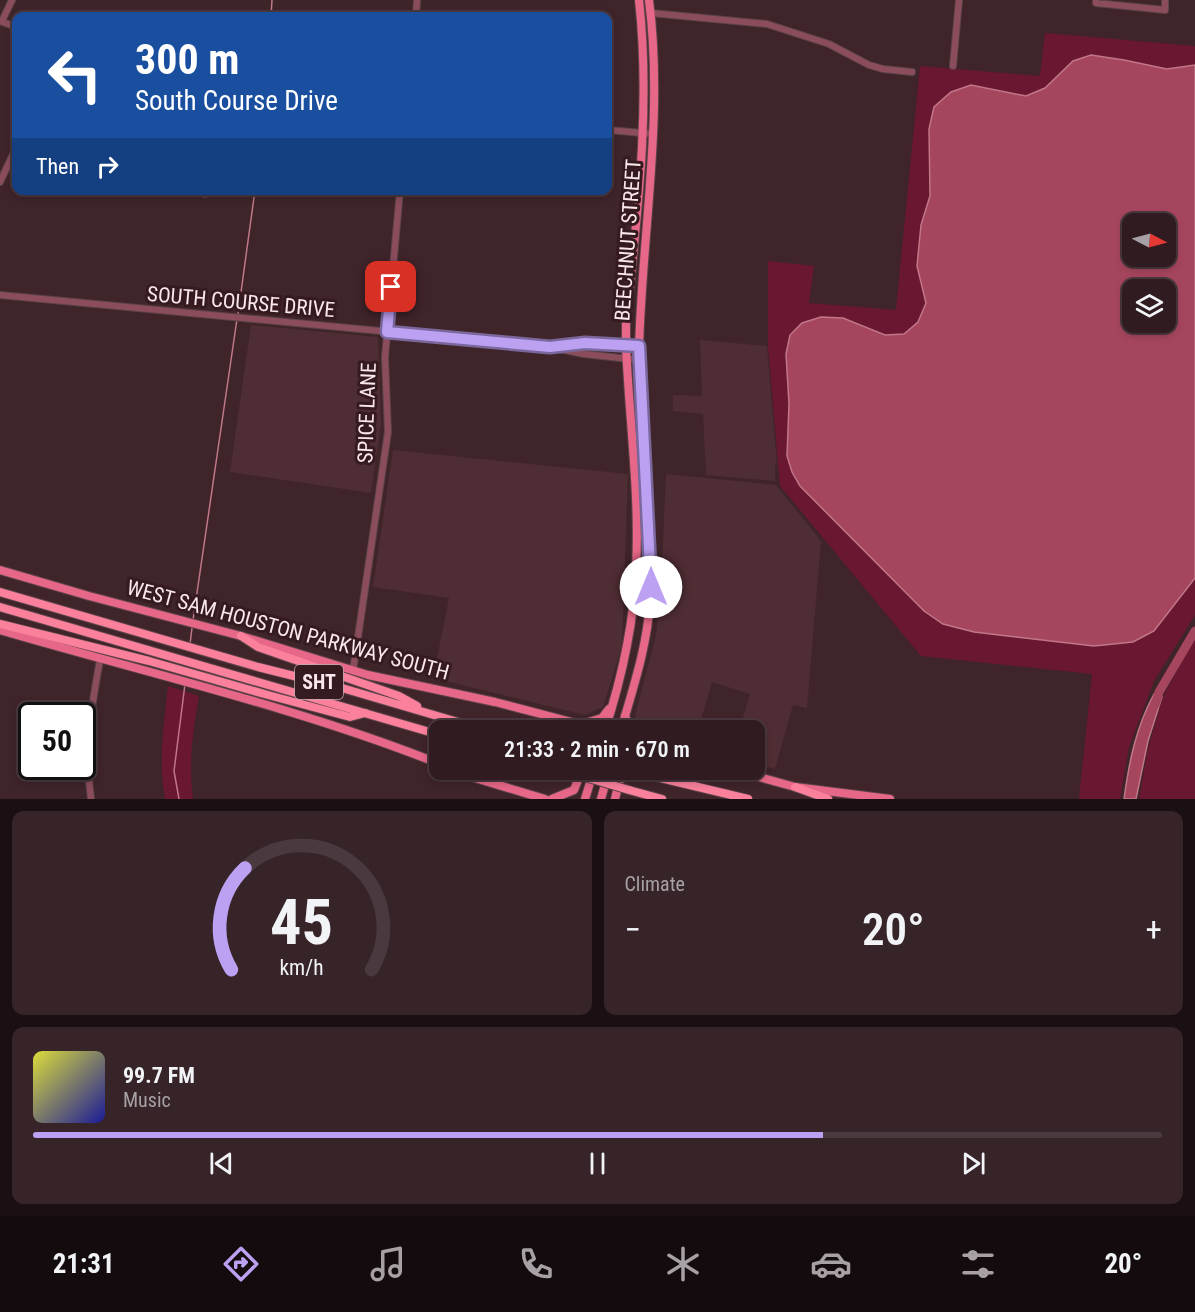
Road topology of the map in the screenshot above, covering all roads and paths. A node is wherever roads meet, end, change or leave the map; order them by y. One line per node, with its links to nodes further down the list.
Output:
1 (12, 0): 9 (street)
2 (639, 0): 13 (main road, BEECHNUT STREET)
3 (644, 0): 8 (main road)
4 (649, 0): 8 (main road, BEECHNUT STREET)
5 (959, 0): 10 (street)
6 (1096, 0): 7 (street)
7 (1166, 0)
8 (651, 13): 11 (street); 14 (main road, BEECHNUT STREET)
9 (1, 21)
10 (953, 66)
11 (912, 72)
12 (612, 130): 13 (street)
13 (643, 133): 14 (street); 18 (main road, BEECHNUT STREET)
14 (654, 134): 19 (main road, BEECHNUT STREET)
15 (12, 156): 16 (street)
16 (0, 182)
17 (400, 195): 21 (street, SPICE LANE)
18 (636, 223): 19 (main road); 22 (main road, BEECHNUT STREET)
19 (648, 225): 23 (main road, BEECHNUT STREET)
20 (0, 295): 21 (street, SOUTH COURSE DRIVE)
21 (387, 332): 24 (street, SOUTH COURSE DRIVE); 38 (street, SPICE LANE)
22 (626, 345): 23 (street, SOUTH COURSE DRIVE); 24 (street, SOUTH COURSE DRIVE); 25 (main road, BEECHNUT STREET)
23 (639, 346): 26 (main road, BEECHNUT STREET)
24 (550, 347): 25 (street, SOUTH COURSE DRIVE)
25 (627, 359): 26 (street, SOUTH COURSE DRIVE); 28 (main road, BEECHNUT STREET)
26 (638, 360): 27 (main road, BEECHNUT STREET)
27 (645, 477): 28 (main road); 31 (main road, BEECHNUT STREET)
28 (634, 478): 30 (main road, BEECHNUT STREET)
29 (0, 570): 36 (main road, WEST SAM HOUSTON PARKWAY SOUTH)
30 (636, 570): 31 (main road); 39 (main road, BEECHNUT STREET)
31 (651, 570): 42 (main road, BEECHNUT STREET)
32 (0, 592): 40 (highway, SHT)
33 (0, 607): 41 (highway, SHT)
34 (0, 624): 41 (highway)
35 (0, 630): 37 (main road)
36 (241, 636): 38 (main road, WEST SAM HOUSTON PARKWAY SOUTH); 40 (highway)
37 (100, 660): 50 (main road); 60 (street)
38 (353, 671): 44 (main road, WEST SAM HOUSTON PARKWAY SOUTH)
39 (614, 702): 45 (main road); 46 (main road, BEECHNUT STREET)
40 (428, 712): 43 (highway, SHT)
41 (364, 713): 49 (highway, SHT)
42 (625, 717): 47 (main road, BEECHNUT STREET); 48 (main road)
43 (453, 720)
44 (568, 720)
45 (597, 720)
46 (607, 720)
47 (624, 720)
48 (626, 720)
49 (429, 732)
50 (429, 760)
51 (765, 779): 59 (main road)
52 (483, 780): 61 (main road)
53 (578, 780): 62 (main road)
54 (591, 780): 63 (main road)
55 (595, 780): 66 (highway, bridge)
56 (606, 780): 64 (main road)
57 (620, 780): 65 (main road)
58 (670, 780): 67 (highway)
59 (795, 787): 68 (highway); 69 (main road)
60 (91, 799)
61 (545, 799)
62 (552, 799)
63 (585, 799)
64 (601, 799)
65 (615, 799)
66 (662, 799)
67 (748, 799)
68 (828, 799)
69 (890, 799)

